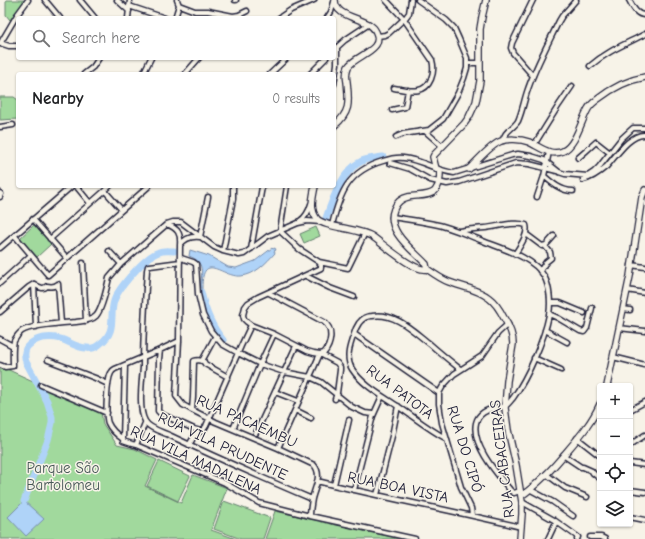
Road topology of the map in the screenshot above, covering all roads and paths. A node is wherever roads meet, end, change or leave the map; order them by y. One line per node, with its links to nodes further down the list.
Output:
1 (28, 0): 19 (street)
2 (44, 0): 20 (street)
3 (80, 0): 21 (street)
4 (117, 0): 17 (street)
5 (130, 0): 16 (street)
6 (314, 0): 25 (street)
7 (386, 0): 29 (street)
8 (411, 0): 29 (street)
9 (418, 0): 42 (street)
10 (486, 0): 43 (main road)
11 (533, 0): 51 (street)
12 (576, 0): 51 (street)
13 (628, 0): 27 (street)
14 (334, 1): 26 (street); 30 (main road)
15 (178, 2): 18 (street); 24 (street)
16 (129, 6): 17 (street); 23 (street)
17 (129, 11): 22 (street)
18 (246, 11)
19 (17, 15)
20 (58, 16)
21 (93, 16)
22 (128, 16)
23 (159, 16)
24 (175, 16)
25 (282, 16)
26 (328, 16)
27 (645, 16)
28 (16, 17): 33 (street)
29 (404, 19): 32 (street); 55 (street)
30 (369, 24): 32 (main road); 35 (street)
31 (645, 34): 44 (street)
32 (378, 36): 57 (main road)
33 (0, 43): 34 (street)
34 (16, 46)
35 (336, 47)
36 (336, 56): 50 (street)
37 (97, 60): 45 (street)
38 (150, 60): 46 (street)
39 (197, 60): 47 (street)
40 (285, 60): 48 (street)
41 (324, 60): 49 (street)
42 (468, 63): 43 (street); 61 (street)
43 (480, 63): 66 (main road)
44 (590, 66)
45 (87, 72)
46 (144, 72)
47 (187, 72)
48 (274, 72)
49 (312, 72)
50 (336, 72)
51 (533, 76): 64 (street)
52 (645, 77): 67 (main road)
53 (572, 86): 65 (street)
54 (394, 88): 55 (street)
55 (408, 90): 56 (street)
56 (392, 110)
57 (336, 124)
58 (13, 125): 59 (street)
59 (0, 127)
60 (645, 128): 68 (street)
61 (425, 131): 63 (street); 66 (street)
62 (645, 135): 77 (street)
63 (396, 136)
64 (503, 140): 65 (main road); 74 (main road)
65 (534, 145): 67 (main road)
66 (442, 146): 73 (main road)
67 (549, 152): 70 (street)
68 (610, 153): 69 (street); 75 (street)
69 (578, 158)
70 (547, 161): 72 (street); 74 (street); 75 (street)
71 (390, 163): 78 (street)
72 (546, 168): 75 (street); 76 (street); 78 (street)
73 (438, 169): 74 (street); 78 (main road); 102 (street)
74 (469, 169)
75 (559, 172)
76 (544, 176): 89 (street); 93 (street)
77 (583, 180)
78 (440, 182): 97 (main road)
79 (70, 188): 98 (street)
80 (78, 188): 95 (street)
81 (108, 188): 88 (street)
82 (147, 188): 96 (street)
83 (233, 188): 116 (street)
84 (262, 188): 114 (street)
85 (287, 188): 103 (street)
86 (315, 188): 94 (main road)
87 (645, 190): 124 (main road)
88 (105, 191): 95 (street); 96 (street)
89 (573, 191)
90 (0, 192): 91 (street)
91 (0, 197)
92 (208, 197): 109 (street)
93 (537, 198)
94 (312, 202): 99 (main road); 100 (street)
95 (90, 203): 110 (street)
96 (122, 209): 119 (street)
97 (392, 217): 104 (street); 126 (main road)
98 (34, 219): 107 (street); 110 (street)
99 (321, 222): 100 (street); 102 (main road, RUA CABACEIRAS)
100 (298, 223): 103 (street)
101 (167, 224): 109 (street); 111 (street, RUA PACAEMBU); 123 (street)
102 (332, 225): 105 (main road, RUA CABACEIRAS)
103 (280, 231): 114 (street); 121 (street)
104 (459, 231): 106 (street); 117 (street)
105 (365, 233): 121 (street); 126 (main road, RUA CABACEIRAS)
106 (526, 234): 112 (street); 117 (street)
107 (15, 236): 113 (street); 118 (street)
108 (554, 236): 112 (street)
109 (200, 237): 111 (street); 116 (street)
110 (50, 239): 119 (street)
111 (180, 245): 120 (street, RUA PACAEMBU)
112 (545, 246): 127 (street)
113 (0, 248)
114 (250, 250): 116 (street)
115 (109, 251): 123 (street)
116 (223, 251)
117 (515, 254): 127 (street)
118 (31, 255): 119 (street); 129 (street)
119 (67, 258)
120 (180, 260): 152 (street); 154 (street, RUA PACAEMBU); 161 (street, RUA VILA PRUDENTE)
121 (319, 262): 128 (street)
122 (83, 263): 142 (street)
123 (121, 264): 142 (street)
124 (632, 265): 125 (street); 131 (main road)
125 (645, 266)
126 (427, 269): 144 (main road, RUA CABACEIRAS)
127 (540, 270): 135 (street)
128 (306, 276): 132 (street); 134 (street)
129 (0, 282)
130 (34, 284): 139 (street); 143 (street); 146 (street)
131 (627, 290): 133 (street); 137 (main road)
132 (269, 293): 145 (street); 160 (street)
133 (645, 293)
134 (354, 297)
135 (550, 303): 140 (street); 141 (street)
136 (592, 308): 141 (street)
137 (623, 309): 138 (street); 147 (main road)
138 (630, 310)
139 (0, 312)
140 (584, 313)
141 (549, 314): 148 (street)
142 (86, 320): 143 (street)
143 (61, 323): 146 (street)
144 (508, 324): 170 (street, RUA DO CIPÓ); 186 (main road, RUA CABACEIRAS)
145 (251, 325): 150 (street); 159 (street)
146 (36, 327): 156 (street)
147 (619, 328): 149 (street); 162 (main road)
148 (545, 330): 155 (street); 163 (street)
149 (645, 331)
150 (274, 334): 157 (street); 166 (street)
151 (354, 334): 170 (street, RUA PATOTA); 179 (street); 181 (street, RUA PATOTA)
152 (216, 337): 159 (street); 165 (street)
153 (0, 340): 156 (street)
154 (179, 341): 158 (street, RUA VILA MADALENA); 188 (street, RUA PACAEMBU)
155 (568, 342)
156 (13, 346): 167 (street)
157 (296, 346): 160 (street); 172 (street)
158 (160, 350): 161 (street, RUA VILA MADALENA); 198 (street)
159 (238, 353): 166 (street); 173 (street)
160 (320, 354): 174 (street); 180 (street)
161 (142, 357): 168 (street, RUA VILA MADALENA); 196 (street, RUA VILA PRUDENTE)
162 (614, 357): 169 (street); 175 (main road)
163 (534, 358): 171 (street); 186 (street)
164 (48, 360): 176 (street)
165 (202, 361): 173 (street); 188 (street)
166 (260, 364): 172 (street); 197 (street)
167 (0, 365)
168 (125, 365): 176 (street, RUA VILA MADALENA); 202 (street)
169 (645, 365)
170 (460, 369): 179 (street, RUA DO CIPÓ)
171 (561, 370)
172 (284, 372): 174 (street); 178 (street)
173 (228, 377): 194 (street)
174 (310, 377): 180 (street); 183 (street)
175 (608, 383)
176 (108, 384): 191 (street, RUA VILA MADALENA)
177 (41, 385): 191 (street)
178 (275, 392): 183 (street); 199 (street)
179 (439, 393): 203 (street, RUA DO CIPÓ)
180 (337, 394): 182 (street); 192 (street)
181 (382, 396): 185 (street, RUA PATOTA); 192 (street)
182 (335, 399)
183 (298, 401): 189 (street)
184 (645, 402): 187 (street)
185 (398, 406): 203 (street, RUA PATOTA); 220 (street)
186 (505, 406): 221 (main road, RUA CABACEIRAS); 221 (street)
187 (633, 408)
188 (192, 410): 194 (street, RUA PACAEMBU)
189 (295, 410): 193 (street); 207 (street)
190 (597, 410): 201 (main road)
191 (107, 412): 202 (street, RUA VILA MADALENA)
192 (373, 414): 216 (street)
193 (311, 418)
194 (209, 419): 197 (street, RUA PACAEMBU); 198 (street)
195 (349, 420): 215 (street)
196 (145, 423): 205 (street); 206 (street, RUA VILA PRUDENTE)
197 (233, 429): 207 (street, RUA PACAEMBU)
198 (201, 431): 206 (street)
199 (256, 434)
200 (645, 435): 204 (street)
201 (578, 438): 208 (main road); 209 (street)
202 (123, 439): 205 (street, RUA VILA MADALENA)
203 (447, 439): 224 (street, RUA DO CIPÓ)
204 (633, 443)
205 (136, 445): 225 (street, RUA VILA MADALENA)
206 (189, 445): 223 (street, RUA VILA PRUDENTE)
207 (278, 448): 214 (street, RUA PACAEMBU)
208 (563, 455): 212 (main road); 213 (street)
209 (599, 455)
210 (633, 463): 211 (street)
211 (645, 464)
212 (546, 474): 217 (main road); 222 (street)
213 (597, 476)
214 (317, 481): 215 (street, RUA BOA VISTA); 223 (street)
215 (334, 485): 216 (street, RUA BOA VISTA)
216 (354, 490): 220 (street, RUA BOA VISTA)
217 (531, 490): 221 (main road); 226 (street)
218 (633, 490): 219 (street)
219 (645, 492)
220 (376, 495): 224 (street, RUA BOA VISTA)
221 (521, 497): 229 (street); 230 (main road, RUA CABACEIRAS)
222 (587, 497)
223 (312, 500): 225 (street)
224 (472, 515): 230 (street, RUA BOA VISTA)
225 (310, 516): 233 (street, RUA VILA MADALENA)
226 (573, 516)
227 (633, 518): 228 (street)
228 (645, 520)
229 (556, 522): 232 (street); 235 (street)
230 (521, 527): 234 (main road, RUA CABACEIRAS)
231 (590, 537): 236 (street)
232 (577, 538)
233 (415, 539)
234 (520, 539)
235 (548, 539)
236 (605, 539)

